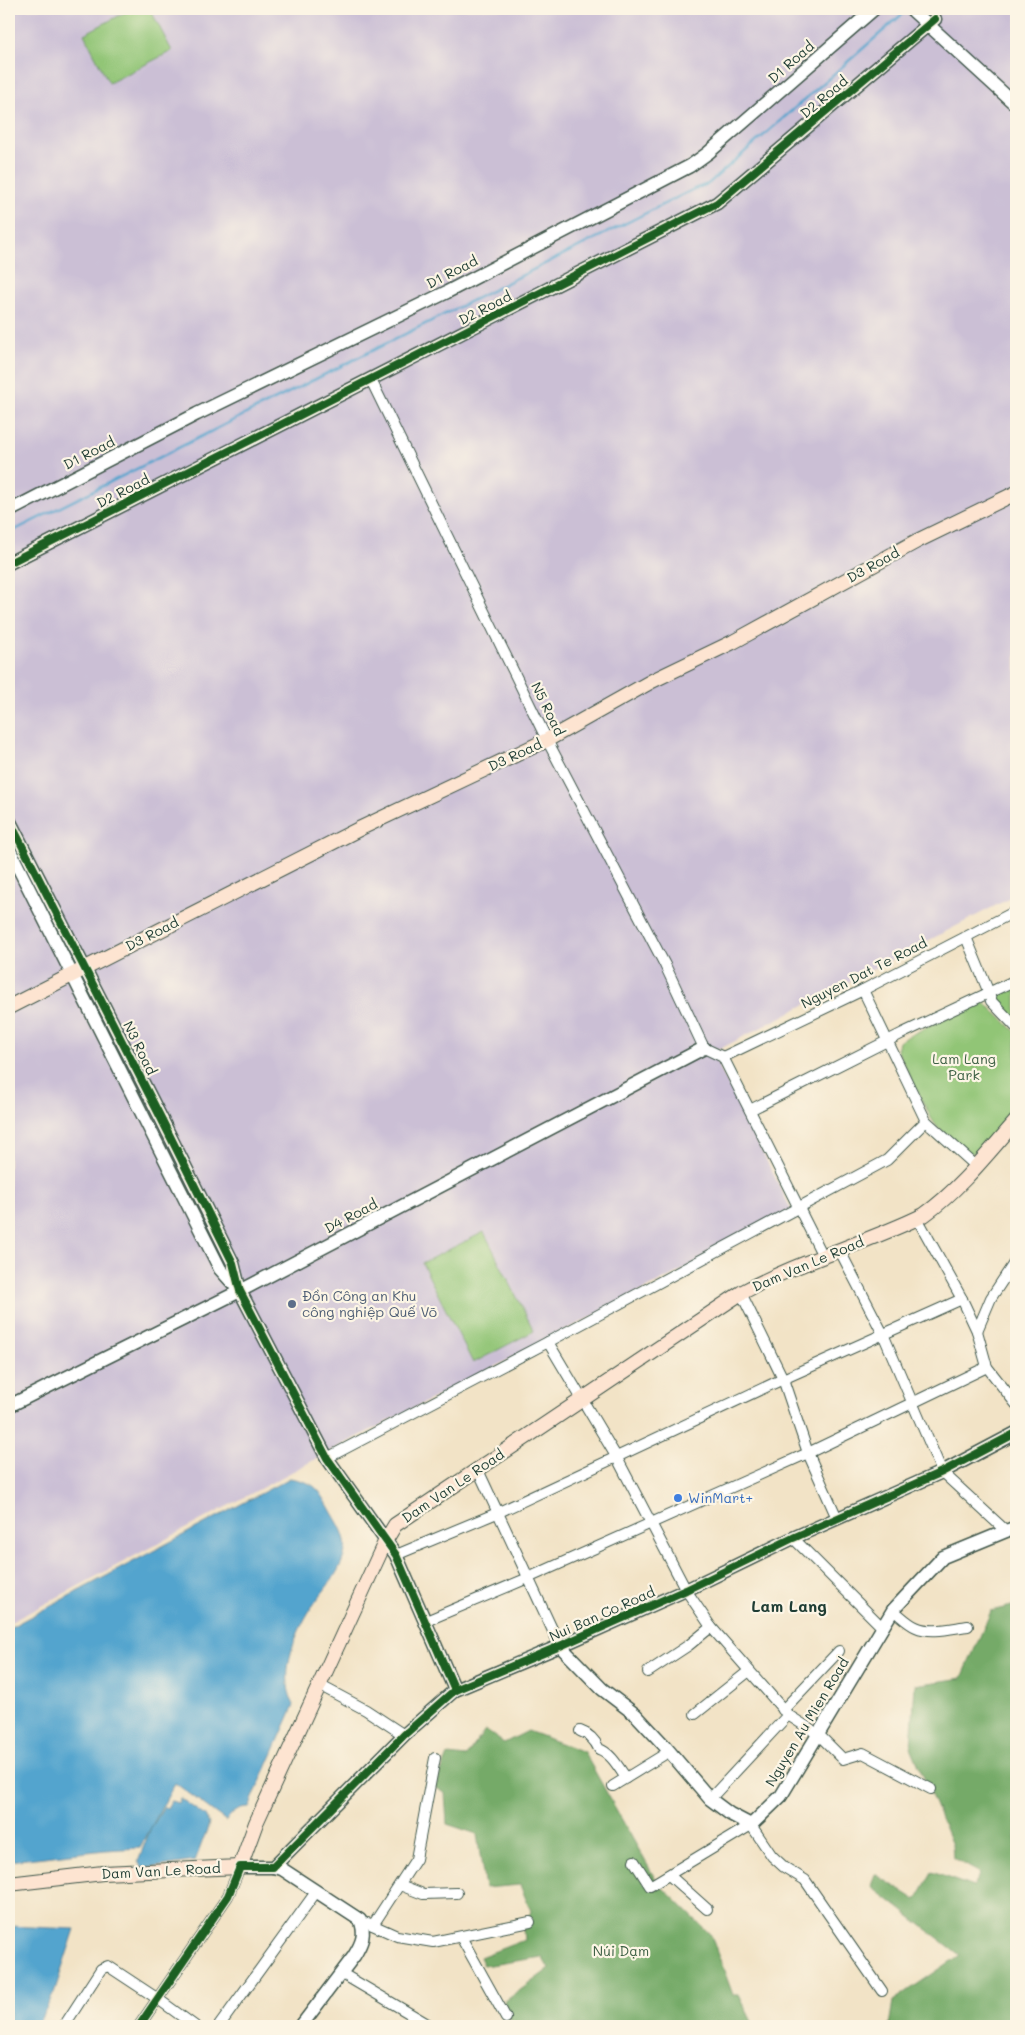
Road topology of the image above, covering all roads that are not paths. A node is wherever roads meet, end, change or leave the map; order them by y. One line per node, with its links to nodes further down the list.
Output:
1 (874, 9): 7 (street, D1 Road)
2 (924, 16): 3 (street); 4 (street); 5 (street, D2 Road)
3 (1016, 94)
4 (1016, 104)
5 (371, 380): 8 (street, D2 Road); 9 (street, N5 Road)
6 (1016, 493): 9 (main road, D3 Road)
7 (9, 511)
8 (9, 563)
9 (547, 740): 14 (main road, D3 Road); 22 (street, N5 Road)
10 (9, 820): 14 (street, N3 Road)
11 (9, 849): 15 (street, N3 Road)
12 (1016, 911): 13 (street, Nguyen Dat Te Road)
13 (966, 937): 17 (street, Nguyen Dat Te Road); 18 (street)
14 (86, 968): 15 (main road, D3 Road); 33 (street, N3 Road)
15 (73, 975): 19 (main road, D3 Road); 33 (street, N3 Road)
16 (1016, 980): 18 (street)
17 (864, 990): 21 (street); 23 (street, Nguyen Dat Te Road)
18 (989, 993): 20 (street); 21 (street)
19 (9, 1007)
20 (1016, 1027)
21 (888, 1041): 24 (street); 25 (street)
22 (704, 1048): 23 (street); 33 (street, D4 Road)
23 (723, 1057): 24 (street)
24 (750, 1110): 28 (street)
25 (926, 1121): 27 (street); 28 (street)
26 (1016, 1121): 27 (main road, Dam Van Le Road)
27 (976, 1166): 29 (main road, Dam Van Le Road)
28 (799, 1207): 31 (street); 38 (street)
29 (917, 1218): 30 (main road, Dam Van Le Road); 35 (street)
30 (840, 1251): 31 (main road, Dam Van Le Road); 37 (street)
31 (824, 1258): 34 (main road, Dam Van Le Road)
32 (1016, 1260): 36 (street)
33 (240, 1291): 44 (street, D4 Road); 47 (street)
34 (742, 1293): 40 (street); 41 (main road, Dam Van Le Road)
35 (962, 1299): 36 (street); 37 (street)
36 (978, 1331): 39 (street)
37 (883, 1334): 40 (street); 42 (street)
38 (548, 1342): 41 (street); 47 (street)
39 (987, 1367): 42 (street); 43 (street)
40 (783, 1379): 46 (street); 48 (street)
41 (583, 1399): 48 (street); 49 (main road, Dam Van Le Road)
42 (913, 1402): 46 (street); 50 (street)
43 (1016, 1404)
44 (9, 1406)
45 (1016, 1434): 50 (street, Nui Ban Co Road)
46 (808, 1453): 52 (street); 53 (street)
47 (327, 1458): 56 (street)
48 (617, 1458): 51 (street); 53 (street)
49 (478, 1470): 51 (street); 56 (main road, Dam Van Le Road)
50 (942, 1472): 52 (street, Nui Ban Co Road); 54 (street)
51 (498, 1513): 57 (street); 58 (street)
52 (837, 1518): 55 (street, Nui Ban Co Road)
53 (652, 1523): 58 (street); 59 (street)
54 (1011, 1529): 60 (street, Nguyen Au Mien Road)
55 (793, 1538): 59 (street, Nui Ban Co Road); 62 (street)
56 (386, 1540): 57 (street); 69 (main road, Dam Van Le Road)
57 (396, 1555): 61 (street)
58 (528, 1578): 61 (street); 65 (street)
59 (686, 1590): 64 (street); 65 (street, Nui Ban Co Road)
60 (893, 1610): 62 (street, Nguyen Au Mien Road); 63 (street)
61 (426, 1621): 70 (street)
62 (882, 1626): 74 (street, Nguyen Au Mien Road)
63 (968, 1626)
64 (711, 1627): 67 (street); 68 (street)
65 (560, 1646): 70 (street, Nui Ban Co Road); 76 (street)
66 (839, 1651): 71 (street)
67 (648, 1672)
68 (750, 1672): 71 (street); 72 (street)
69 (320, 1685): 75 (street); 84 (main road, Dam Van Le Road)
70 (455, 1690): 75 (street, Nui Ban Co Road)
71 (786, 1713): 74 (street); 81 (street)
72 (694, 1714)
73 (580, 1731): 78 (street)
74 (818, 1734): 80 (street); 82 (street, Nguyen Au Mien Road)
75 (404, 1735): 85 (street, Nui Ban Co Road)
76 (670, 1752): 78 (street); 81 (street)
77 (435, 1758): 88 (street)
78 (626, 1778): 79 (street)
79 (613, 1786)
80 (931, 1789)
81 (710, 1799): 82 (street)
82 (751, 1825): 86 (street); 97 (street)
83 (634, 1862): 86 (street)
84 (240, 1867): 85 (street); 87 (main road, Dam Van Le Road); 98 (street)
85 (273, 1867): 89 (street)
86 (669, 1875): 91 (street)
87 (9, 1884)
88 (400, 1885): 90 (street); 94 (street)
89 (316, 1892): 92 (street); 103 (street)
90 (457, 1893)
91 (707, 1909)
92 (360, 1920): 94 (street); 96 (street)
93 (530, 1922): 95 (street)
94 (373, 1926): 95 (street)
95 (461, 1937): 99 (street)
96 (341, 1974): 104 (street); 105 (street)
97 (882, 1991)
98 (158, 1999): 100 (street); 101 (street); 102 (street)
99 (506, 2018)
100 (64, 2026)
101 (139, 2026)
102 (195, 2026)
103 (219, 2026)
104 (301, 2026)
105 (432, 2026)

